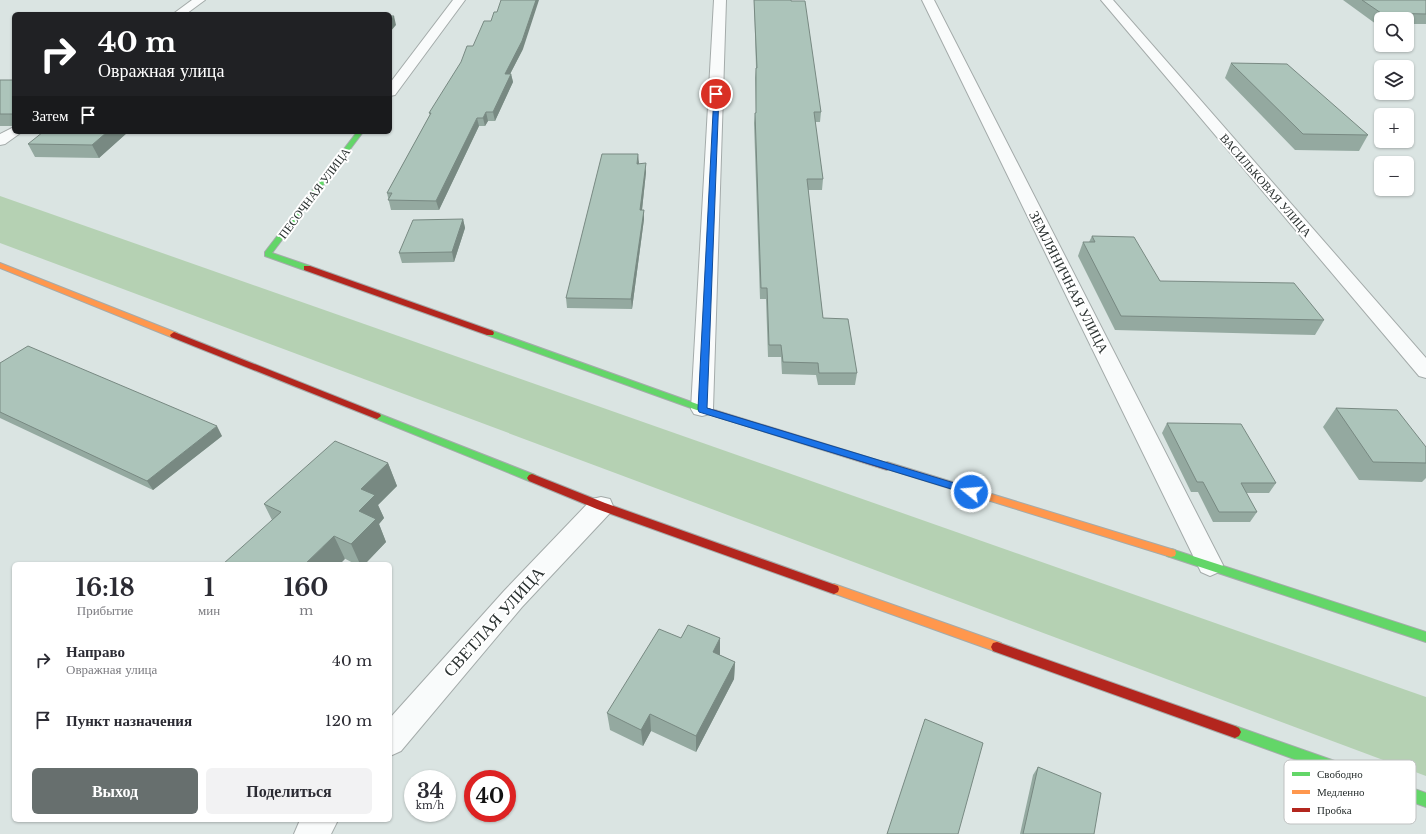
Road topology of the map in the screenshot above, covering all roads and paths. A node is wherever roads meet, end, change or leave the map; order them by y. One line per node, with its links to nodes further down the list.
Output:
1 (199, 0): 6 (street)
2 (459, 0): 7 (street)
3 (720, 0): 13 (street)
4 (928, 0): 15 (street, ЗЕМЛЯНИЧНАЯ УЛИЦА)
5 (1107, 0): 12 (street, ВАСИЛЬКОВАЯ УЛИЦА)
6 (182, 12)
7 (392, 89)
8 (12, 132): 10 (street)
9 (358, 134): 13 (street, ПЕСОЧНАЯ УЛИЦА)
10 (0, 141)
11 (0, 265): 14 (street)
12 (1426, 371)
13 (702, 409): 15 (street)
14 (601, 506): 17 (street, СВЕТЛАЯ УЛИЦА); 18 (street)
15 (1210, 565): 16 (street)
16 (1426, 637)
17 (392, 739)
18 (1314, 760)
19 (1416, 796): 20 (street)
20 (1426, 800)
21 (320, 822): 22 (street)
22 (310, 834)

